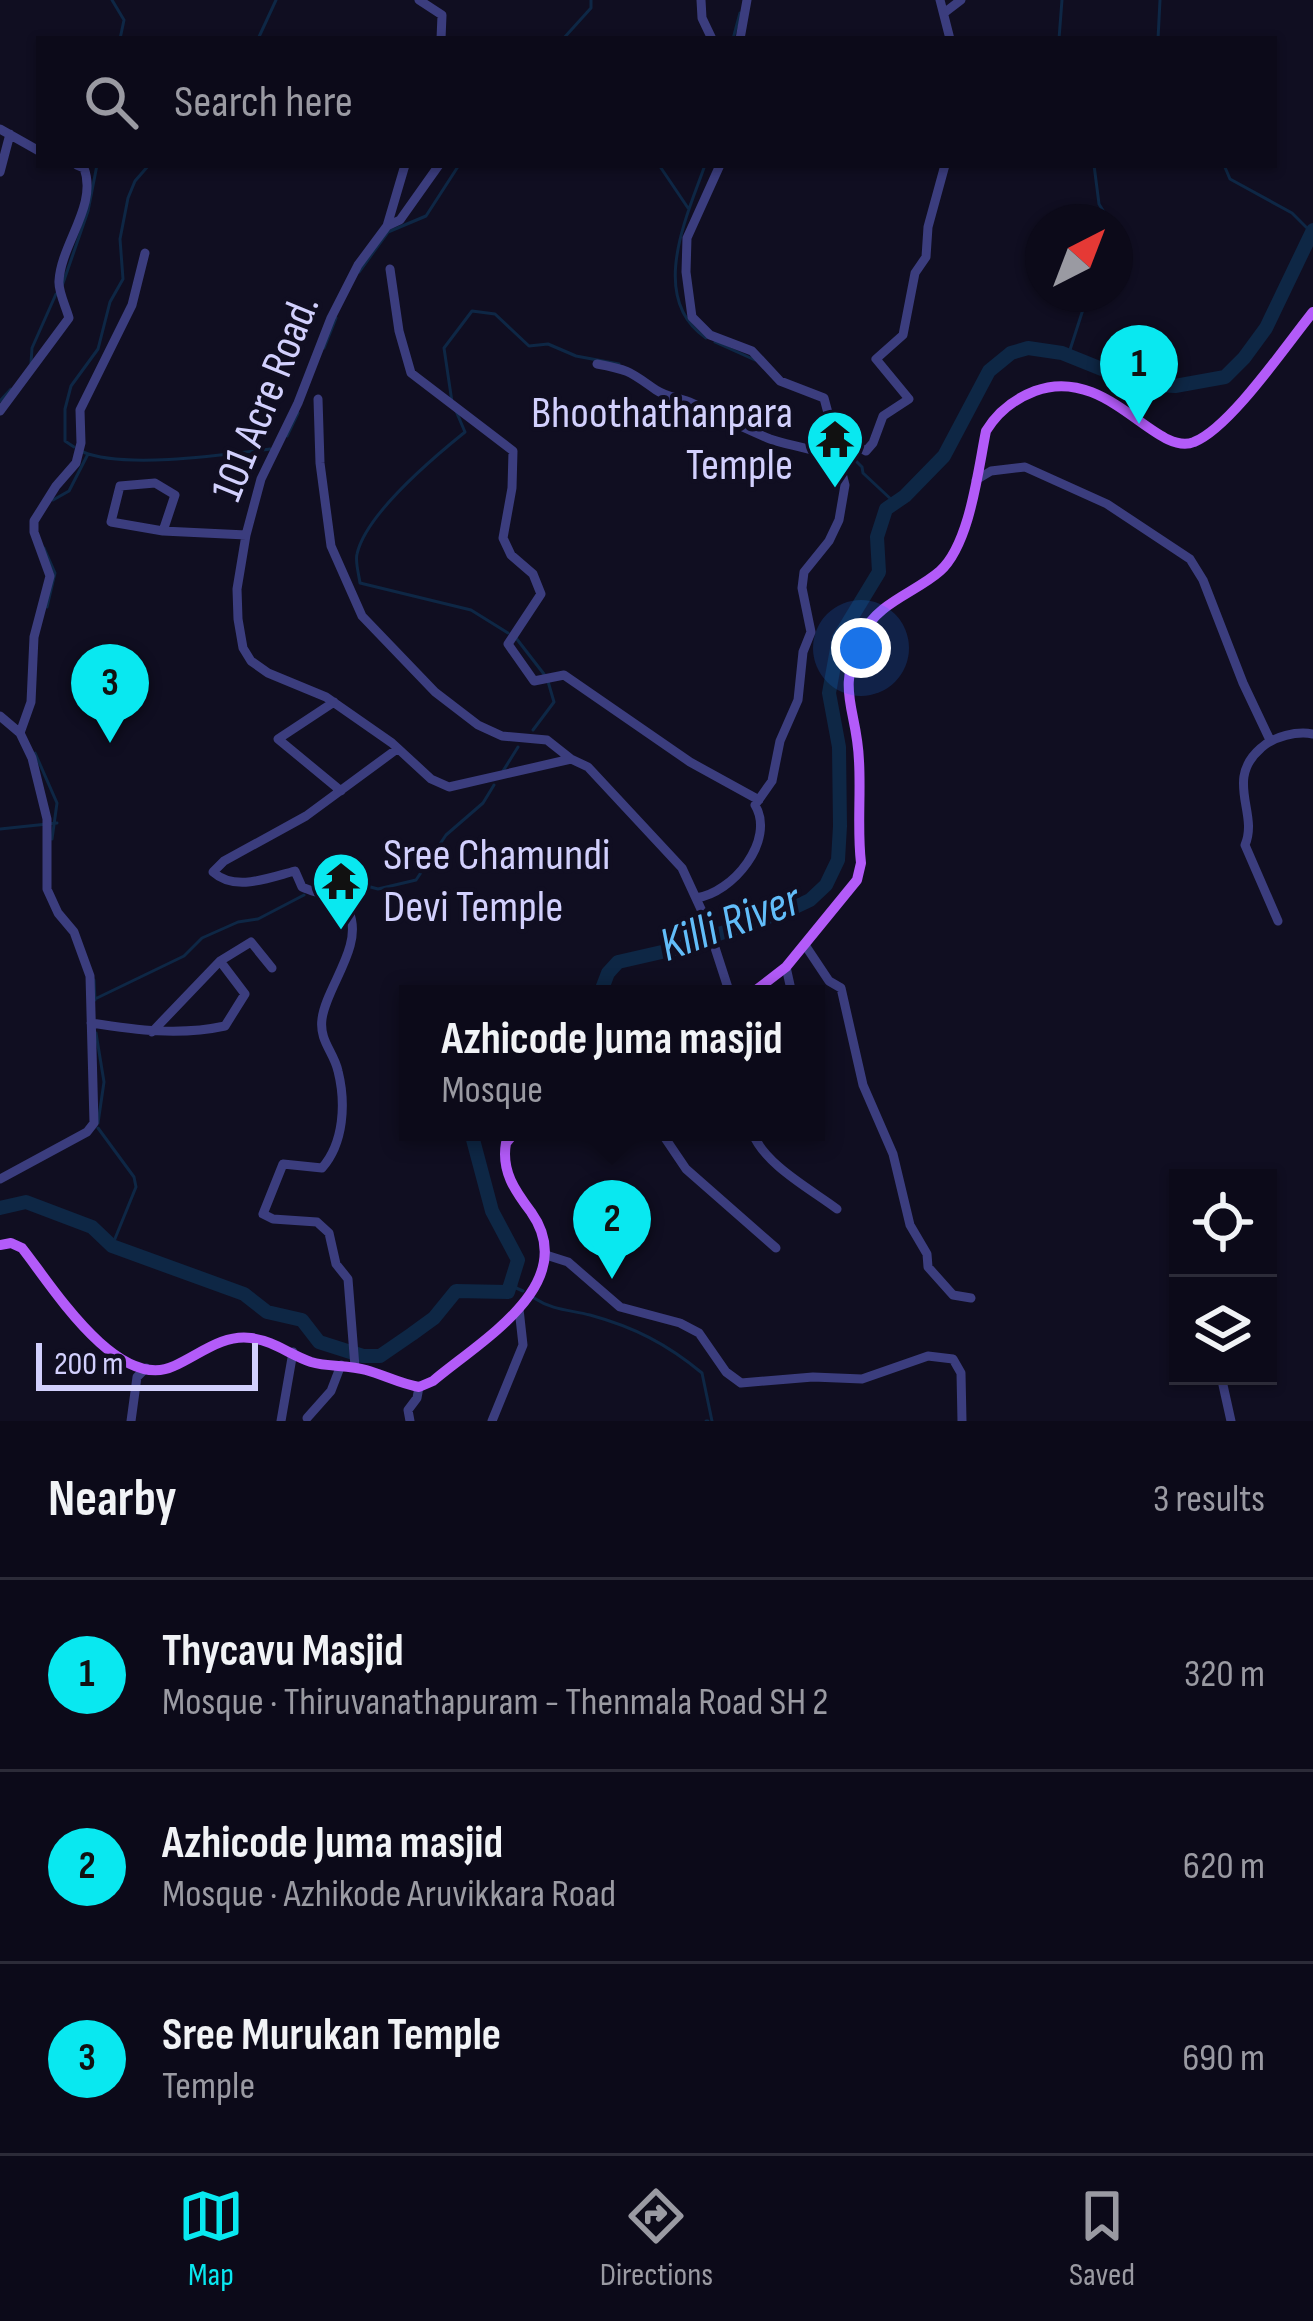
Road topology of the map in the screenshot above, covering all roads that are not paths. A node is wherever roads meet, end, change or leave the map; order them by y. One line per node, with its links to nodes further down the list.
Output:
1 (419, 0): 7 (street)
2 (700, 0): 8 (street)
3 (747, 0): 9 (street)
4 (940, 0): 6 (street)
5 (962, 0): 6 (street)
6 (944, 14): 10 (street)
7 (441, 36)
8 (711, 36)
9 (741, 36)
10 (949, 36)
11 (5, 131): 12 (street); 18 (street)
12 (36, 149)
13 (85, 168): 25 (street)
14 (404, 168): 19 (street, 101 Acre Road.)
15 (437, 168): 19 (street)
16 (719, 168): 26 (street)
17 (943, 168): 26 (street)
18 (0, 172)
19 (389, 225): 29 (street, 101 Acre Road.)
20 (145, 253): 32 (street)
21 (390, 269): 38 (street)
22 (1313, 312): 27 (main road)
23 (597, 364): 26 (street)
24 (318, 400): 36 (street)
25 (0, 411)
26 (844, 452): 38 (street)
27 (976, 480): 34 (street); 41 (main road)
28 (163, 531): 28 (street); 29 (street)
29 (246, 535): 30 (street, 101 Acre Road.)
30 (334, 702): 35 (street, 101 Acre Road.); 37 (street)
31 (0, 716): 32 (street)
32 (20, 733): 48 (street)
33 (1313, 734): 34 (street)
34 (1270, 740): 40 (street)
35 (397, 748): 36 (street, 101 Acre Road.); 37 (street)
36 (571, 759): 39 (street)
37 (341, 791): 61 (street)
38 (759, 800): 39 (street)
39 (696, 898): 45 (street)
40 (1278, 921)
41 (805, 945): 43 (main road); 58 (street)
42 (220, 961): 44 (street); 49 (street); 49 (street)
43 (786, 967): 46 (main road); 47 (street)
44 (272, 968)
45 (727, 985)
46 (763, 985)
47 (790, 985)
48 (91, 1023): 49 (street); 53 (street)
49 (152, 1032)
50 (508, 1141): 57 (main road)
51 (667, 1141): 56 (street)
52 (756, 1141): 54 (street)
53 (0, 1179)
54 (837, 1209)
55 (0, 1245): 62 (main road)
56 (776, 1248)
57 (546, 1255): 59 (main road); 70 (street)
58 (971, 1298)
59 (519, 1309): 64 (main road); 69 (street)
60 (293, 1352): 61 (main road); 62 (main road); 67 (street)
61 (350, 1364): 64 (main road); 65 (street)
62 (146, 1368): 66 (street)
63 (1223, 1385): 71 (street)
64 (419, 1387): 68 (street)
65 (308, 1418)
66 (131, 1421)
67 (281, 1421)
68 (410, 1421)
69 (492, 1421)
70 (962, 1421)
71 (1231, 1421)

